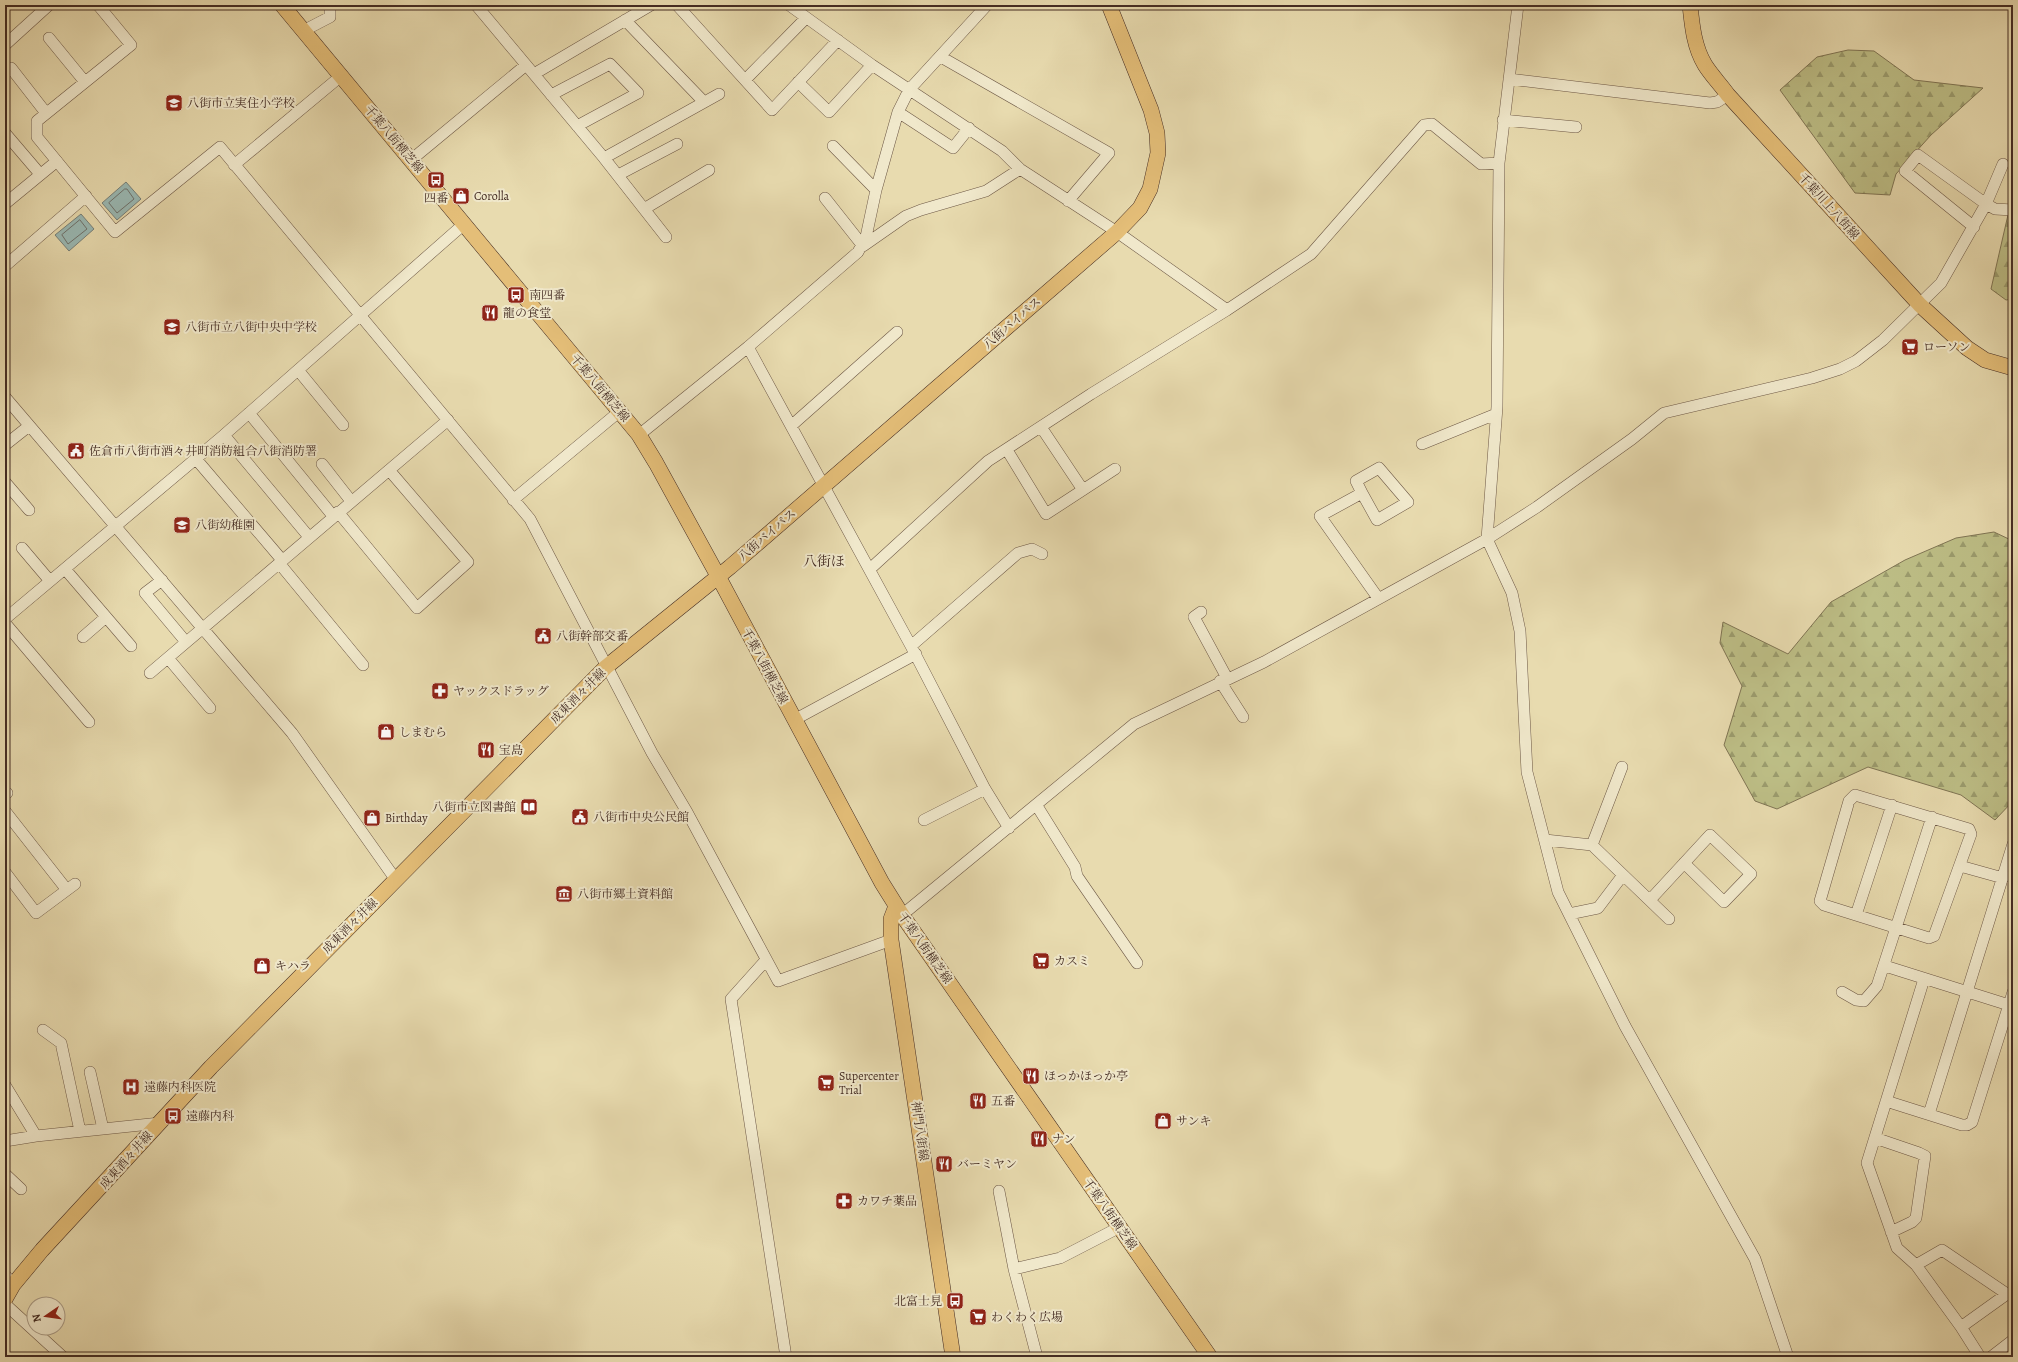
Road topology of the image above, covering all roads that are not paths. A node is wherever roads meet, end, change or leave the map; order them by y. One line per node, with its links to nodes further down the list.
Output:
1 (49, 5): 18 (street)
2 (98, 5): 27 (street)
3 (282, 5): 15 (main road, 千葉八街横芝線)
4 (330, 5): 15 (street)
5 (476, 5): 20 (street)
6 (651, 5): 14 (street)
7 (677, 5): 26 (street)
8 (789, 5): 13 (street)
9 (987, 5): 19 (street)
10 (1109, 5): 63 (main road, 八街バイパス)
11 (1518, 5): 25 (street)
12 (1690, 5): 32 (main road, 千葉川上八街線)
13 (806, 18): 17 (street); 26 (street)
14 (625, 20): 23 (street); 33 (street)
15 (303, 31): 24 (main road, 千葉八街横芝線)
16 (49, 38): 27 (street)
17 (838, 40): 21 (street); 28 (street)
18 (5, 45)
19 (941, 57): 29 (street); 57 (street)
20 (526, 64): 23 (street); 44 (street)
21 (872, 65): 28 (street); 29 (street)
22 (11, 68): 35 (street)
23 (534, 74): 31 (street)
24 (341, 76): 44 (main road, 千葉八街横芝線); 47 (street)
25 (1509, 79): 32 (street); 36 (street)
26 (745, 80): 28 (street)
27 (85, 82): 35 (street)
28 (798, 82)
29 (909, 90): 34 (street); 39 (street)
30 (719, 94): 33 (street)
31 (551, 95): 37 (street); 37 (street)
32 (1728, 95): 67 (main road, 千葉川上八街線)
33 (704, 102): 43 (street)
34 (898, 112): 39 (street); 53 (street)
35 (46, 113): 45 (street)
36 (1503, 120): 38 (street); 46 (street)
37 (577, 126): 43 (street)
38 (1576, 127)
39 (969, 128): 49 (street)
40 (5, 133): 51 (street)
41 (677, 144): 52 (street)
42 (833, 146): 53 (street)
43 (604, 158): 52 (street)
44 (411, 160): 61 (main road, 千葉八街横芝線)
45 (57, 161): 51 (street); 54 (street)
46 (1499, 163): 68 (street); 77 (street)
47 (234, 164): 54 (street); 69 (street)
48 (2003, 164): 58 (street)
49 (1020, 169): 57 (street); 65 (street)
50 (709, 170): 59 (street)
51 (40, 174): 56 (street)
52 (618, 175): 59 (street)
53 (876, 190): 65 (street)
54 (86, 196): 66 (street)
55 (824, 198): 65 (street)
56 (5, 201)
57 (1068, 201): 63 (street)
58 (1986, 204): 60 (street); 62 (street); 62 (street)
59 (644, 209): 64 (street)
60 (2013, 210)
61 (464, 224): 69 (street); 75 (main road, 千葉八街横芝線)
62 (1974, 227): 67 (street)
63 (1117, 232): 68 (street); 93 (main road, 八街バイパス)
64 (666, 237)
65 (863, 246): 71 (street)
66 (5, 266)
67 (1920, 305): 72 (main road, 千葉川上八街線); 102 (street)
68 (1227, 310): 82 (street)
69 (359, 315): 73 (street); 78 (street)
70 (897, 332): 81 (street)
71 (748, 347): 81 (street); 84 (street)
72 (2013, 368)
73 (298, 370): 76 (street); 79 (street)
74 (5, 398): 80 (street)
75 (620, 411): 84 (main road, 千葉八街横芝線); 96 (street)
76 (249, 413): 83 (street); 99 (street)
77 (1496, 414): 85 (street); 102 (street)
78 (448, 420): 91 (street); 96 (street)
79 (343, 425)
80 (29, 426): 86 (street); 100 (street)
81 (791, 426): 93 (street)
82 (1042, 426): 87 (street); 94 (street)
83 (224, 435): 88 (street); 101 (street)
84 (639, 435): 108 (main road, 千葉八街横芝線)
85 (1422, 444)
86 (5, 445)
87 (1007, 450): 94 (street); 107 (street)
88 (196, 459): 100 (street); 105 (street)
89 (322, 464): 97 (street)
90 (1114, 469): 94 (street)
91 (388, 470): 97 (street); 99 (street)
92 (5, 482): 98 (street)
93 (824, 487): 107 (street); 108 (main road, 八街バイパス)
94 (1083, 490)
95 (1362, 493): 95 (street); 111 (street)
96 (513, 500): 123 (street)
97 (351, 501): 99 (street)
98 (29, 510)
99 (336, 514): 101 (street)
100 (116, 527): 106 (street); 109 (street)
101 (309, 537): 105 (street)
102 (1487, 539): 111 (street); 138 (street)
103 (22, 548): 110 (street)
104 (1042, 554): 120 (street)
105 (281, 561): 116 (street); 122 (street)
106 (65, 569): 110 (street); 113 (street)
107 (870, 569): 120 (street)
108 (718, 576): 123 (main road, 成東酒々井線); 128 (main road, 千葉八街横芝線)
109 (162, 580): 116 (street); 118 (street)
110 (50, 582): 114 (street)
111 (1378, 598): 125 (street)
112 (1201, 612): 125 (street)
113 (106, 617): 117 (street); 119 (street)
114 (5, 619)
115 (5, 623): 129 (street)
116 (203, 628): 118 (street); 146 (street)
117 (83, 638)
118 (186, 642): 121 (street)
119 (131, 646)
120 (914, 650): 128 (street); 131 (street)
121 (168, 658): 124 (street); 126 (street)
122 (363, 665)
123 (606, 667): 146 (main road, 成東酒々井線); 154 (street)
124 (150, 673)
125 (1224, 680): 127 (street); 133 (street)
126 (210, 708)
127 (1243, 717)
128 (794, 720): 148 (main road, 千葉八街横芝線)
129 (89, 722)
130 (1622, 767): 140 (street)
131 (985, 789): 136 (street); 137 (street)
132 (1892, 805): 135 (street); 150 (street); 150 (street)
133 (1036, 806): 137 (street); 155 (street)
134 (5, 811): 143 (street)
135 (1932, 817): 142 (street); 152 (street)
136 (924, 820)
137 (1009, 828): 148 (street)
138 (1545, 840): 140 (street); 149 (street)
139 (2013, 844): 145 (street)
140 (1592, 845): 144 (street)
141 (1684, 863): 141 (street); 147 (street)
142 (1960, 866): 145 (street); 152 (street)
143 (5, 872)
144 (1623, 875): 147 (street); 149 (street)
145 (2003, 878): 159 (street)
146 (396, 880): 167 (main road, 成東酒々井線)
147 (1650, 900): 151 (street)
148 (899, 910): 153 (main road, 神門八街線); 176 (main road, 千葉八街横芝線)
149 (1569, 914): 190 (street)
150 (1856, 915): 152 (street)
151 (1669, 919)
152 (1897, 928): 156 (street)
153 (891, 940): 154 (street); 187 (main road, 神門八街線)
154 (766, 960): 186 (street)
155 (1137, 963)
156 (1885, 966): 157 (street); 158 (street)
157 (1924, 979): 159 (street); 165 (street)
158 (1842, 992)
159 (1967, 992): 161 (street); 166 (street)
160 (2013, 992): 161 (street)
161 (2009, 1005): 166 (street)
162 (43, 1030): 169 (street)
163 (90, 1072): 168 (street)
164 (5, 1085): 170 (street)
165 (1886, 1101): 166 (street); 172 (street)
166 (1929, 1114)
167 (160, 1123): 168 (street); 180 (main road, 成東酒々井線)
168 (104, 1129): 169 (street)
169 (80, 1131): 170 (street)
170 (36, 1136): 171 (street)
171 (7, 1137)
172 (1875, 1138): 177 (street); 177 (street)
173 (5, 1174): 174 (street)
174 (21, 1190)
175 (999, 1191): 179 (street)
176 (1120, 1227): 179 (street); 189 (main road, 千葉八街横芝線)
177 (1891, 1232): 178 (street)
178 (1916, 1265): 183 (street); 183 (street)
179 (1014, 1269): 188 (street)
180 (9, 1280): 181 (main road, 成東酒々井線)
181 (5, 1299)
182 (5, 1304): 185 (street)
183 (1961, 1327): 191 (street)
184 (2013, 1340): 192 (street)
185 (63, 1357)
186 (786, 1357)
187 (953, 1357)
188 (1038, 1357)
189 (1210, 1357)
190 (1788, 1357)
191 (1980, 1357)
192 (1991, 1357)

